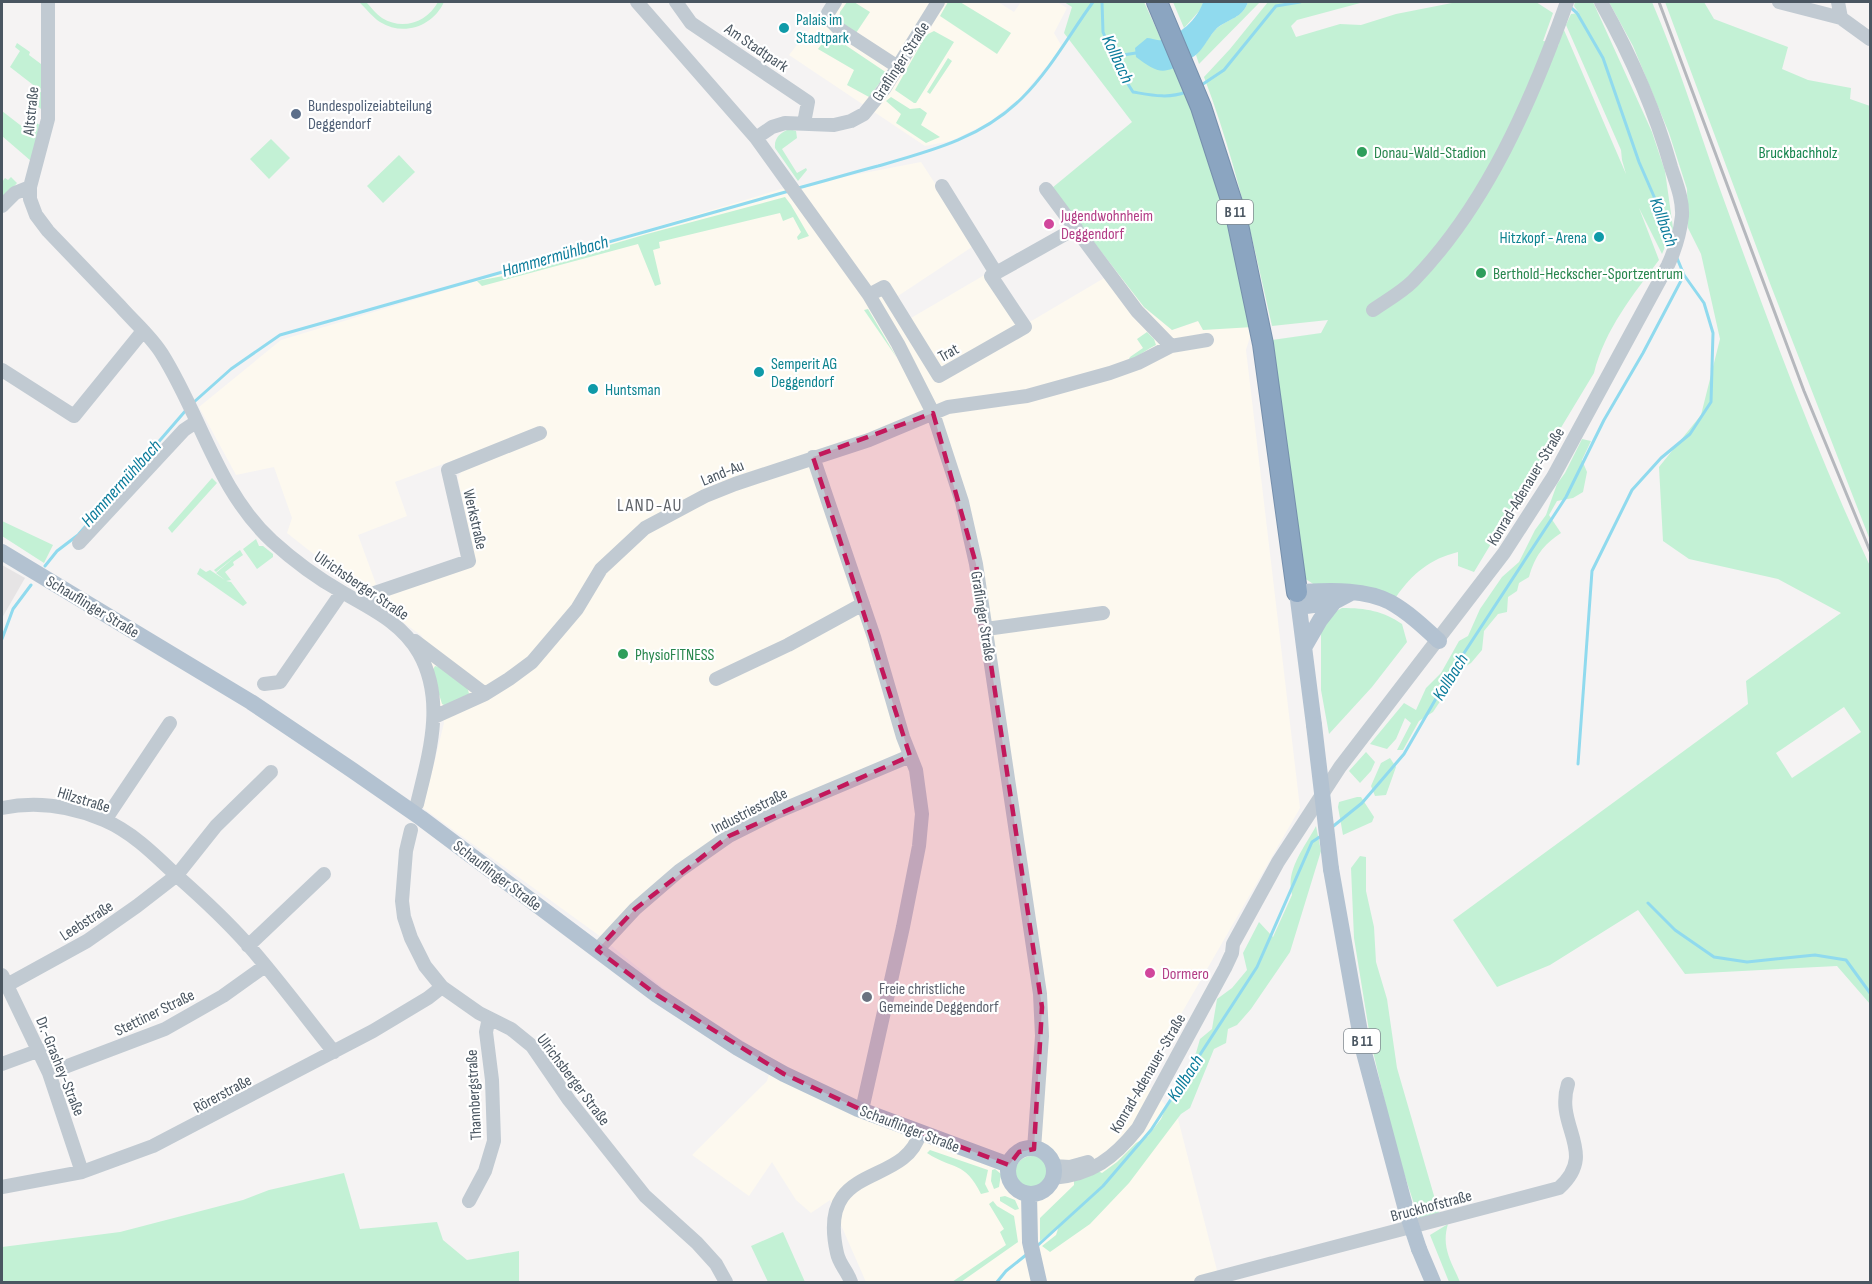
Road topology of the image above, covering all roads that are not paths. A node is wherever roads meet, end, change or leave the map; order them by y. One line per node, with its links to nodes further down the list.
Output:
1 (48, 2): 17 (street, Altstraße)
2 (637, 2): 15 (street, Graflinger Straße)
3 (676, 2): 14 (street, Am Stadtpark)
4 (835, 2): 13 (street)
5 (938, 2): 13 (street, Graflinger Straße)
6 (1157, 2): 36 (highway, B 11)
7 (1567, 2): 23 (street)
8 (1601, 2): 43 (street, Konrad-Adenauer-Straße)
9 (1779, 2): 11 (street)
10 (1838, 2): 11 (street)
11 (1840, 18): 12 (street)
12 (1870, 39)
13 (898, 67): 14 (street, Graflinger Straße)
14 (804, 123): 15 (street, Graflinger Straße)
15 (756, 138): 22 (street, Graflinger Straße)
16 (942, 186): 20 (street)
17 (30, 187): 19 (street); 24 (street, Ulrichsberger Straße)
18 (1046, 189): 20 (street)
19 (2, 206)
20 (1076, 228): 26 (street)
21 (991, 276): 22 (street, Trat)
22 (869, 295): 29 (street, Graflinger Straße)
23 (1372, 310)
24 (143, 331): 27 (street); 28 (street, Ulrichsberger Straße)
25 (1207, 340): 26 (street)
26 (1171, 346): 29 (street)
27 (2, 370)
28 (192, 413): 32 (street); 34 (street, Ulrichsberger Straße)
29 (933, 413): 31 (street, Land-Au); 41 (street, Graflinger Straße)
30 (540, 433): 38 (street, Werkstraße)
31 (813, 457): 39 (street); 47 (street, Land-Au)
32 (79, 543)
33 (2, 552): 59 (main road, Schauflinger Straße)
34 (342, 592): 38 (street, Ulrichsberger Straße); 46 (street)
35 (1351, 593): 36 (main road); 37 (main road); 43 (main road)
36 (1298, 600): 37 (main road); 44 (main road, B 11)
37 (1334, 602): 44 (main road)
38 (363, 603): 42 (street, Ulrichsberger Straße)
39 (862, 604): 45 (street); 50 (street)
40 (1103, 613): 41 (street)
41 (986, 629): 71 (street, Graflinger Straße)
42 (406, 635): 47 (street); 48 (street, Ulrichsberger Straße)
43 (1439, 641): 74 (street, Konrad-Adenauer-Straße)
44 (1305, 646): 82 (main road, B 11, bridge)
45 (716, 679)
46 (264, 684)
47 (485, 694): 48 (street, Land-Au)
48 (434, 717): 52 (street, Ulrichsberger Straße)
49 (170, 723): 54 (street)
50 (910, 756): 59 (street, Industriestraße); 69 (street)
51 (271, 772): 57 (street)
52 (417, 804)
53 (2, 808): 54 (street, Hilzstraße)
54 (105, 820): 57 (street, Hilzstraße)
55 (411, 830): 62 (street, Ulrichsberger Straße)
56 (324, 874): 58 (street)
57 (177, 875): 58 (street, Hilzstraße); 61 (street, Leebstraße)
58 (248, 946): 60 (street, Hilzstraße)
59 (597, 950): 69 (main road, Schauflinger Straße)
60 (265, 966): 65 (street, Hilzstraße); 67 (street, Stettiner Straße)
61 (4, 980): 64 (street, Dr.-Grashey-Straße)
62 (442, 987): 63 (street, Ulrichsberger Straße); 65 (street, Rörerstraße)
63 (489, 1018): 77 (street, Thannbergstraße); 78 (street, Ulrichsberger Straße)
64 (40, 1050): 66 (street); 67 (street, Dr.-Grashey-Straße)
65 (334, 1052): 73 (street, Rörerstraße)
66 (2, 1064)
67 (50, 1072): 73 (street, Dr.-Grashey-Straße)
68 (1568, 1084): 81 (street, Bruckhofstraße)
69 (862, 1110): 70 (main road, Schauflinger Straße)
70 (920, 1133): 72 (main road, Schauflinger Straße); 79 (street)
71 (1034, 1149): 72 (main road); 74 (main road)
72 (1009, 1165): 76 (main road)
73 (82, 1172): 75 (street, Rörerstraße)
74 (1053, 1172): 76 (main road)
75 (2, 1187)
76 (1029, 1194): 80 (main road)
77 (469, 1201)
78 (726, 1282)
79 (851, 1282)
80 (1039, 1282)
81 (1201, 1282)
82 (1433, 1282)

